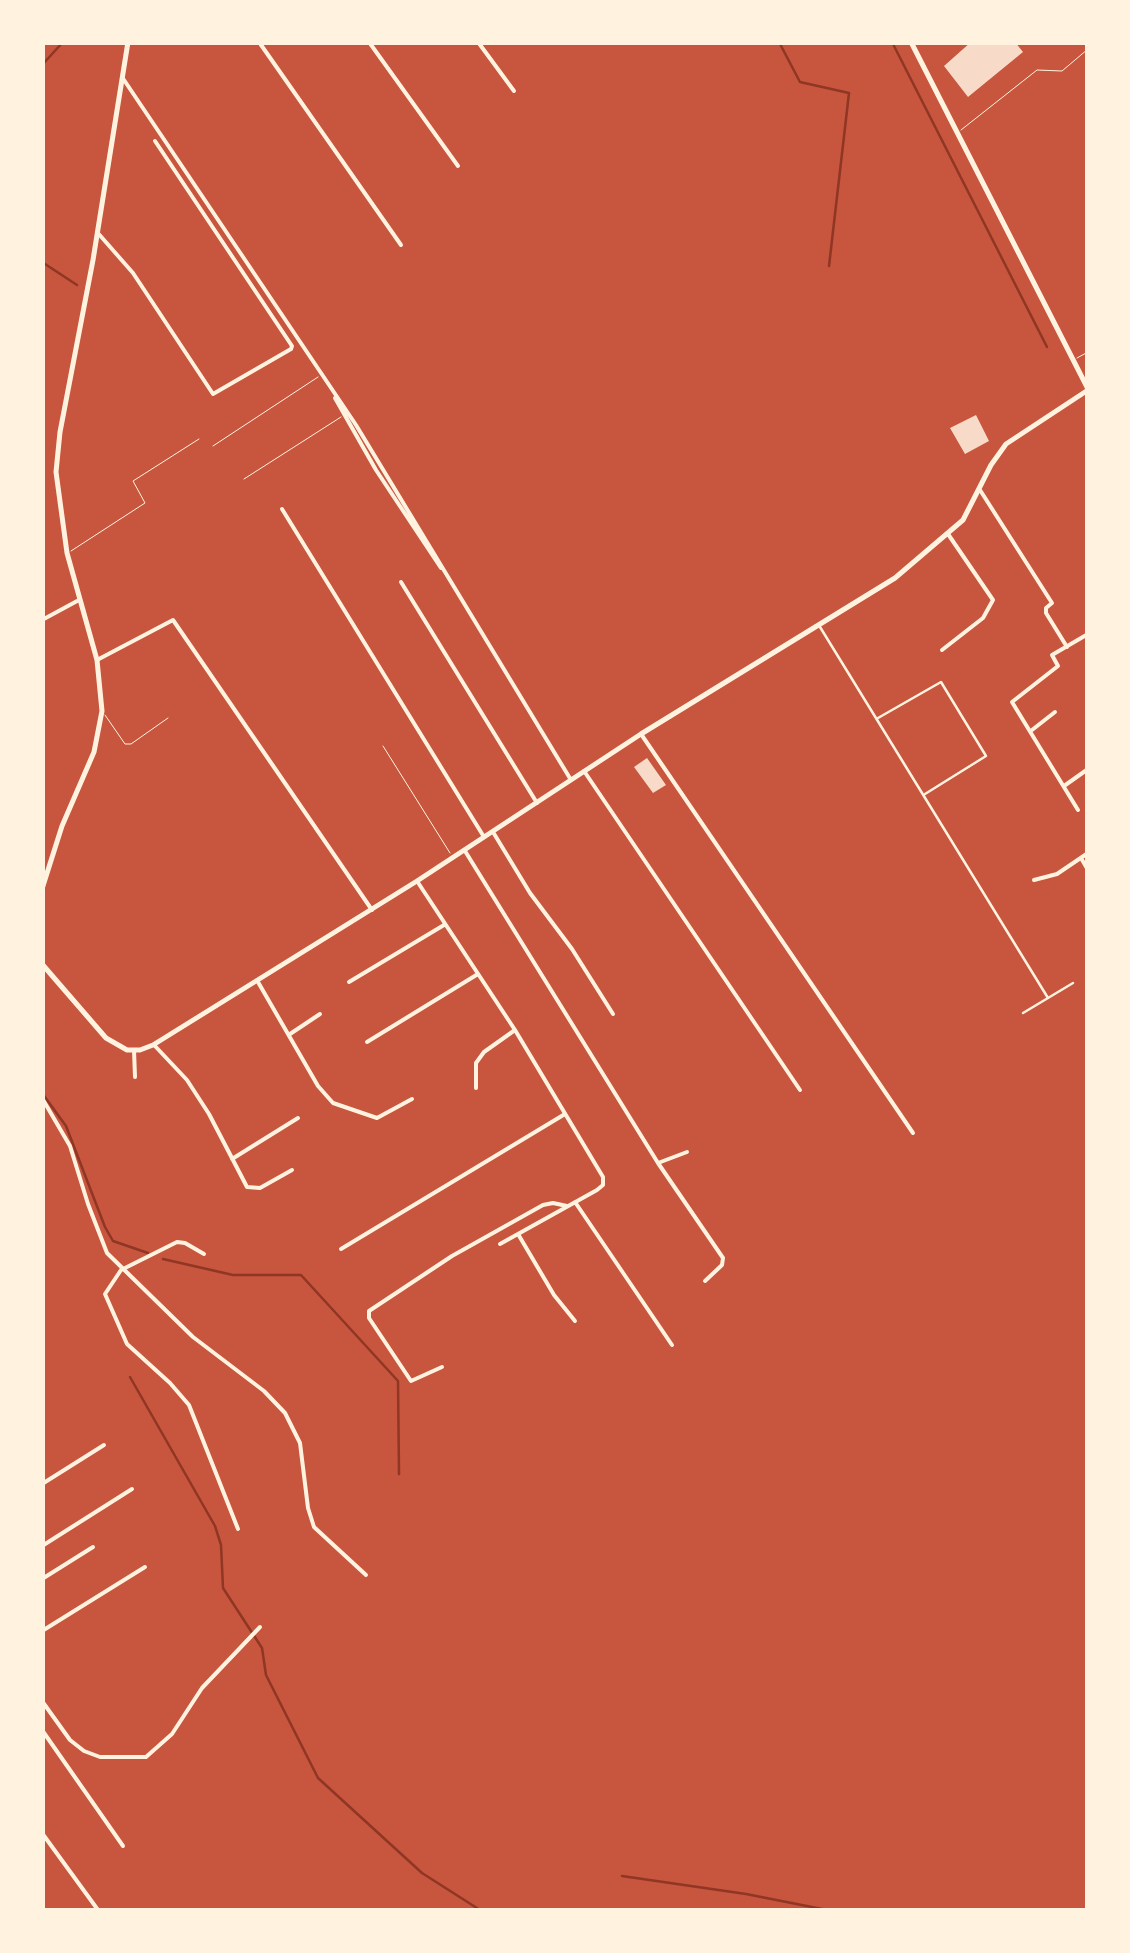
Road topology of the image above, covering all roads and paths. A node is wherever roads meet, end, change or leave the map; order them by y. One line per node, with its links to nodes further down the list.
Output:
1 (128, 42): 7 (main road)
2 (259, 42): 13 (street)
3 (369, 42): 11 (street)
4 (478, 42): 8 (street)
5 (911, 42): 9 (main road)
6 (1088, 48): 9 (lane)
7 (122, 77): 12 (main road); 14 (street)
8 (514, 91)
9 (958, 134): 17 (main road)
10 (155, 141): 15 (street)
11 (458, 166)
12 (97, 232): 15 (street); 27 (main road)
13 (401, 245)
14 (254, 274): 15 (street); 18 (street)
15 (247, 279)
16 (1088, 352): 17 (lane)
17 (1073, 361): 19 (main road)
18 (321, 376): 20 (street); 22 (lane)
19 (1088, 390): 24 (main road)
20 (345, 414): 23 (lane); 45 (street)
21 (200, 439): 27 (lane)
22 (213, 446)
23 (244, 479)
24 (980, 490): 26 (main road); 33 (street)
25 (282, 509): 51 (street)
26 (948, 534): 31 (main road); 34 (street)
27 (67, 553): 29 (main road)
28 (401, 582): 48 (street)
29 (79, 600): 30 (street); 35 (main road)
30 (42, 620)
31 (819, 626): 39 (street); 41 (main road)
32 (1088, 634): 33 (street)
33 (1067, 647): 40 (street)
34 (942, 650)
35 (97, 660): 36 (main road); 60 (street)
36 (102, 712): 38 (lane); 59 (main road)
37 (1056, 712): 40 (street)
38 (168, 718)
39 (876, 719): 47 (street); 47 (street)
40 (1030, 731): 46 (street)
41 (642, 734): 44 (main road); 83 (street)
42 (384, 746): 54 (lane)
43 (1088, 770): 46 (street)
44 (584, 771): 45 (main road); 78 (street)
45 (570, 780): 48 (main road)
46 (1064, 786): 49 (street)
47 (923, 795): 67 (street)
48 (537, 803): 50 (main road)
49 (1078, 810)
50 (493, 832): 51 (main road); 70 (street)
51 (484, 838): 52 (main road)
52 (464, 851): 54 (main road); 86 (street)
53 (1088, 853): 55 (street)
54 (453, 858): 58 (main road)
55 (1081, 858): 56 (street); 57 (street)
56 (1088, 870)
57 (1034, 880)
58 (417, 881): 60 (main road); 61 (street)
59 (42, 889)
60 (372, 910): 64 (main road)
61 (445, 924): 63 (street); 65 (street)
62 (42, 964): 75 (main road)
63 (478, 974): 71 (street); 73 (street)
64 (257, 980): 72 (street); 74 (main road)
65 (349, 982)
66 (1073, 983): 67 (street)
67 (1048, 998): 68 (street)
68 (1024, 1013)
69 (320, 1014): 72 (street)
70 (613, 1014)
71 (515, 1030): 77 (street); 81 (street)
72 (290, 1034): 80 (street)
73 (368, 1042)
74 (154, 1044): 75 (main road); 85 (street)
75 (134, 1050): 76 (street)
76 (135, 1078)
77 (476, 1088)
78 (800, 1090)
79 (42, 1098): 94 (street)
80 (412, 1099)
81 (564, 1114): 88 (street); 92 (street)
82 (298, 1118): 85 (street)
83 (912, 1133)
84 (687, 1152): 86 (street)
85 (232, 1159): 87 (street)
86 (658, 1163): 95 (street)
87 (292, 1170)
88 (575, 1202): 89 (street); 97 (street)
89 (567, 1206): 90 (street); 98 (street)
90 (518, 1234): 91 (street); 96 (street)
91 (500, 1244)
92 (341, 1250)
93 (204, 1254): 94 (street)
94 (122, 1270): 102 (street); 106 (street)
95 (706, 1281)
96 (576, 1322)
97 (672, 1345)
98 (442, 1368)
99 (104, 1446): 100 (street)
100 (42, 1484)
101 (132, 1490): 103 (street)
102 (238, 1529)
103 (42, 1546)
104 (93, 1546): 107 (street)
105 (146, 1567): 109 (street)
106 (366, 1576)
107 (42, 1580)
108 (260, 1627): 110 (street)
109 (42, 1630)
110 (42, 1701)
111 (42, 1730): 113 (street)
112 (42, 1833): 114 (street)
113 (123, 1846)
114 (98, 1910)

